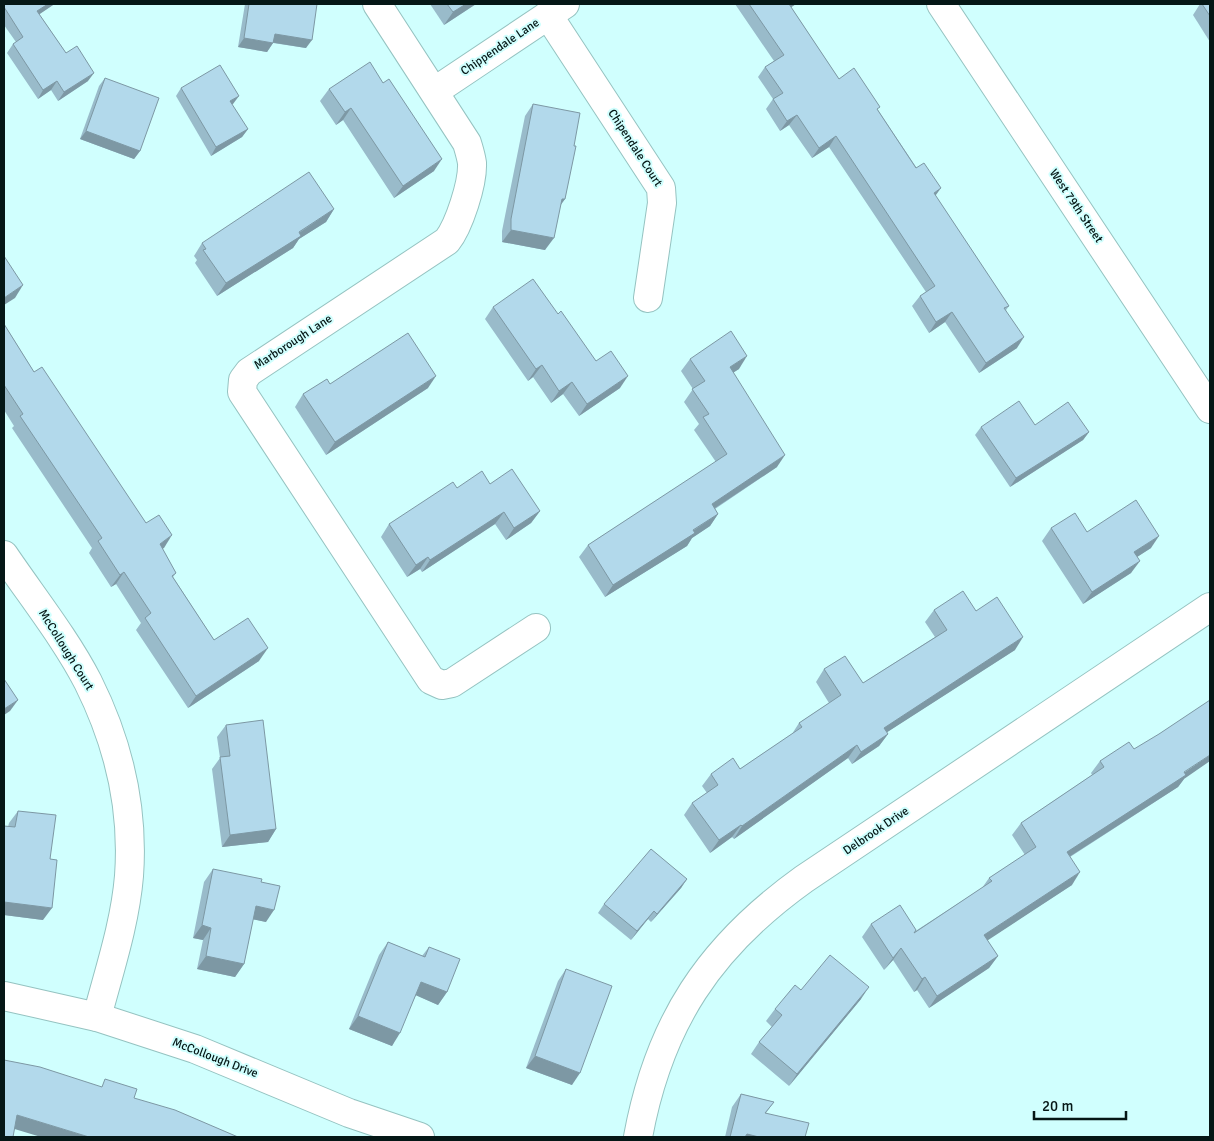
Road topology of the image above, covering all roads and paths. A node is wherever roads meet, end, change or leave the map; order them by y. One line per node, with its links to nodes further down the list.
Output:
1 (377, 4): 4 (street, Marborough Lane)
2 (941, 4): 6 (street, West 79th Street)
3 (557, 9): 4 (street, Chippendale Lane); 5 (street, Chipendale Court)
4 (435, 91): 9 (street, Marborough Lane)
5 (648, 298)
6 (1210, 409)
7 (4, 555): 11 (street, McCollough Court)
8 (1210, 607): 13 (street, Delbrook Drive)
9 (536, 628)
10 (4, 996): 11 (street, McCollough Drive)
11 (97, 1016): 12 (street, McCollough Drive)
12 (420, 1137)
13 (638, 1137)

